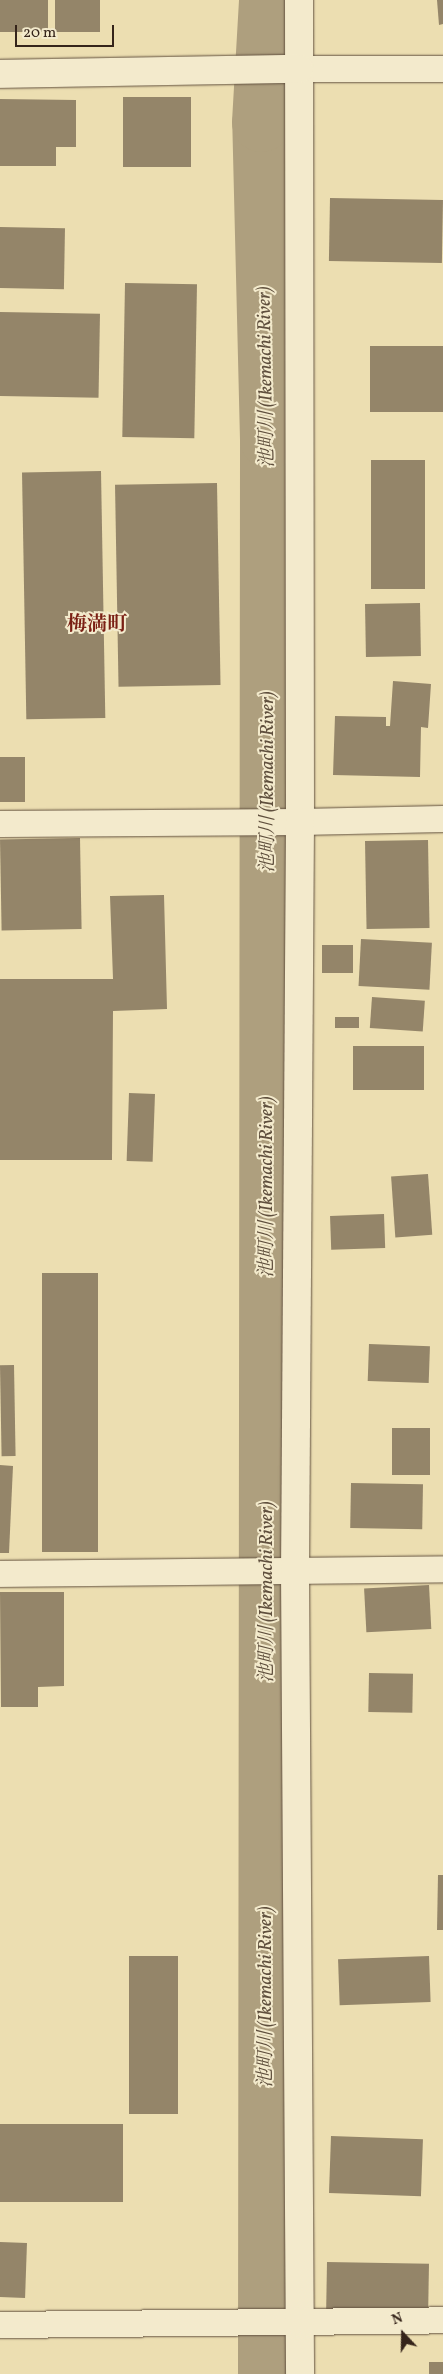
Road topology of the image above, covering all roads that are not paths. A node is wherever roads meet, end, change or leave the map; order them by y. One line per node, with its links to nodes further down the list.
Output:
1 (299, 0): 2 (street)
2 (299, 69): 3 (street); 4 (street); 6 (street)
3 (443, 69)
4 (0, 74)
5 (443, 818): 6 (street)
6 (300, 822): 7 (street); 9 (street)
7 (0, 824)
8 (443, 1569): 9 (street)
9 (295, 1570): 10 (street); 11 (street)
10 (0, 1574)
11 (299, 2320): 12 (street); 13 (street); 14 (street)
12 (443, 2320)
13 (0, 2325)
14 (300, 2374)

